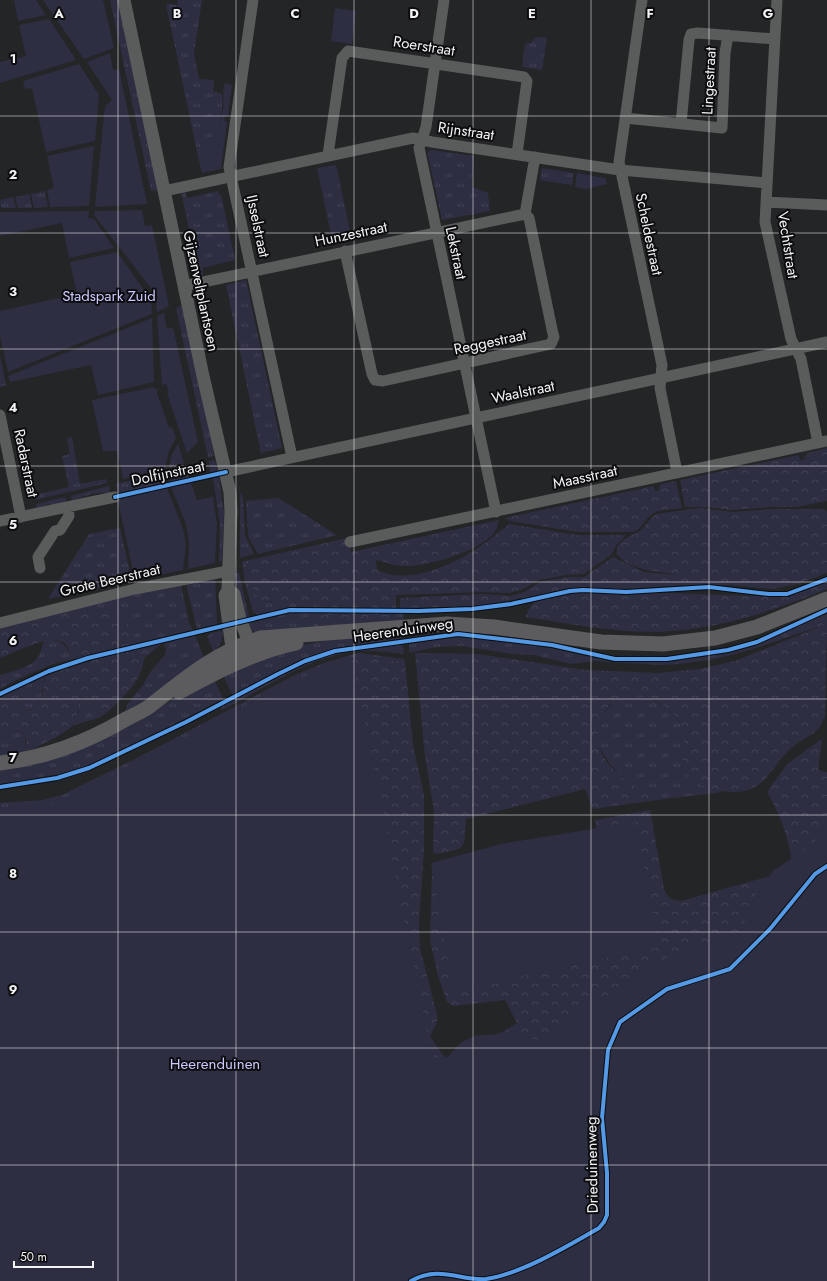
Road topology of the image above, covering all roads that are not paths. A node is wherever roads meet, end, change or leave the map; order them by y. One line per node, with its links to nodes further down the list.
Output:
1 (124, 0): 18 (street, Gijzenveltplantsoen)
2 (253, 0): 16 (street, IJsselstraat)
3 (444, 0): 8 (street, Lekstraat)
4 (642, 0): 9 (street, Scheldestraat)
5 (777, 0): 7 (street, Vechtstraat)
6 (728, 35): 7 (street); 10 (street); 10 (street, Lingestraat)
7 (775, 39): 17 (street, Vechtstraat)
8 (435, 63): 11 (street, Lekstraat); 12 (street, Roerstraat); 13 (street, Roerstraat)
9 (625, 118): 10 (street, Lingestraat); 15 (street, Scheldestraat)
10 (681, 124)
11 (422, 140): 12 (street, Rijnstraat); 13 (street, Rijnstraat); 22 (street, Lekstraat)
12 (517, 154): 14 (street, Rijnstraat)
13 (328, 155): 16 (street, Rijnstraat)
14 (535, 157): 15 (street, Rijnstraat); 21 (street, Reggestraat)
15 (620, 170): 17 (street, Rijnstraat); 29 (street, Scheldestraat)
16 (232, 176): 18 (street, Rijnstraat); 24 (street, IJsselstraat)
17 (767, 183): 19 (street, Vechtstraat)
18 (164, 191): 25 (street, Gijzenveltplantsoen)
19 (766, 202): 20 (street); 27 (street, Vechtstraat)
20 (827, 205)
21 (525, 214): 22 (street, Hunzestraat); 28 (street, Reggestraat)
22 (436, 231): 23 (street, Hunzestraat); 28 (street, Lekstraat)
23 (345, 251): 24 (street, Hunzestraat); 28 (street, Reggestraat)
24 (252, 271): 25 (street, Hunzestraat); 33 (street, IJsselstraat)
25 (184, 286): 34 (street, Gijzenveltplantsoen)
26 (827, 342): 27 (street, Waalstraat)
27 (796, 349): 29 (street, Waalstraat); 32 (street, Vechtstraat)
28 (464, 363): 31 (street, Lekstraat)
29 (661, 378): 31 (street, Waalstraat); 35 (street, Scheldestraat)
30 (0, 414): 39 (street, Radarstraat)
31 (476, 418): 33 (street, Waalstraat); 38 (street, Lekstraat)
32 (822, 442): 35 (street, Maasstraat)
33 (292, 457): 34 (street, Waalstraat)
34 (226, 472): 43 (street, Gijzenveltplantsoen)
35 (677, 472): 38 (street, Maasstraat)
36 (115, 497): 37 (street, Dolfijnstraat)
37 (68, 508): 39 (street, Dolfijnstraat); 42 (street)
38 (496, 512): 41 (street, Maasstraat)
39 (21, 517): 40 (street, Dolfijnstraat)
40 (0, 522)
41 (350, 542)
42 (40, 568)
43 (228, 571): 44 (street, Gijzenveltplantsoen); 46 (street, Grote Beerstraat)
44 (228, 590): 47 (street, Gijzenveltplantsoen); 48 (street, Gijzenveltplantsoen)
45 (827, 599): 48 (main road, Heerenduinweg)
46 (0, 623)
47 (232, 648): 48 (main road, Heerenduinweg); 49 (street, Gijzenveltplantsoen); 50 (main road, Heerenduinweg)
48 (251, 649): 49 (main road, Heerenduinweg)
49 (238, 662): 50 (main road, Heerenduinweg)
50 (150, 706): 51 (main road, Heerenduinweg)
51 (0, 763)

